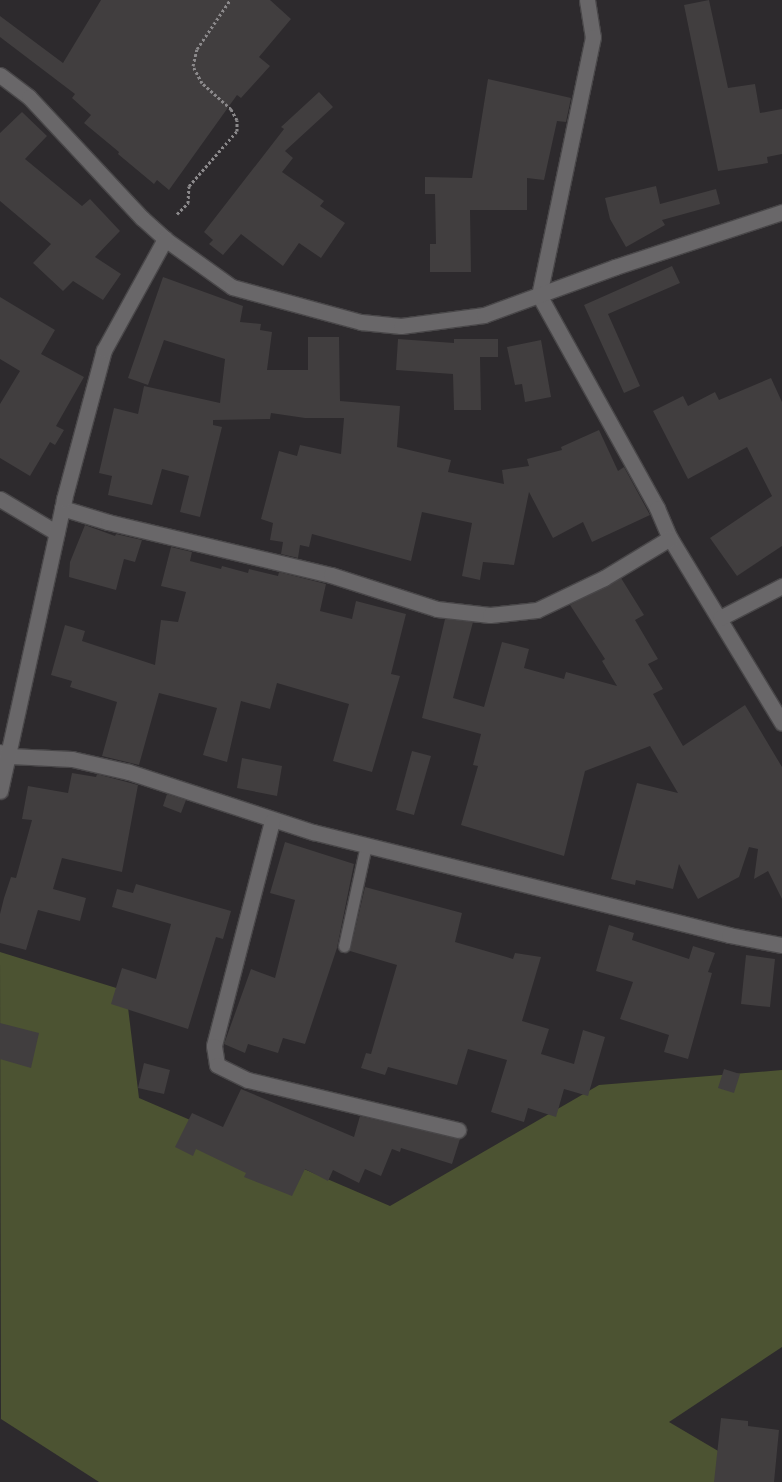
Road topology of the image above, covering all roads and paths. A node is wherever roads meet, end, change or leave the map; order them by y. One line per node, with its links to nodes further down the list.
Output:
1 (230, 0): 5 (path)
2 (587, 0): 7 (street)
3 (0, 75): 6 (street)
4 (782, 212): 7 (street)
5 (177, 214)
6 (165, 239): 7 (street); 9 (street)
7 (540, 295): 11 (street)
8 (0, 499): 10 (street)
9 (62, 508): 10 (street); 11 (street)
10 (57, 533): 15 (street)
11 (670, 538): 13 (street)
12 (782, 586): 13 (street)
13 (720, 618): 14 (street)
14 (782, 723)
15 (5, 754): 16 (street); 17 (street)
16 (0, 791)
17 (272, 821): 18 (street); 21 (street)
18 (366, 845): 19 (street); 20 (lane)
19 (782, 945)
20 (344, 946)
21 (458, 1130)

